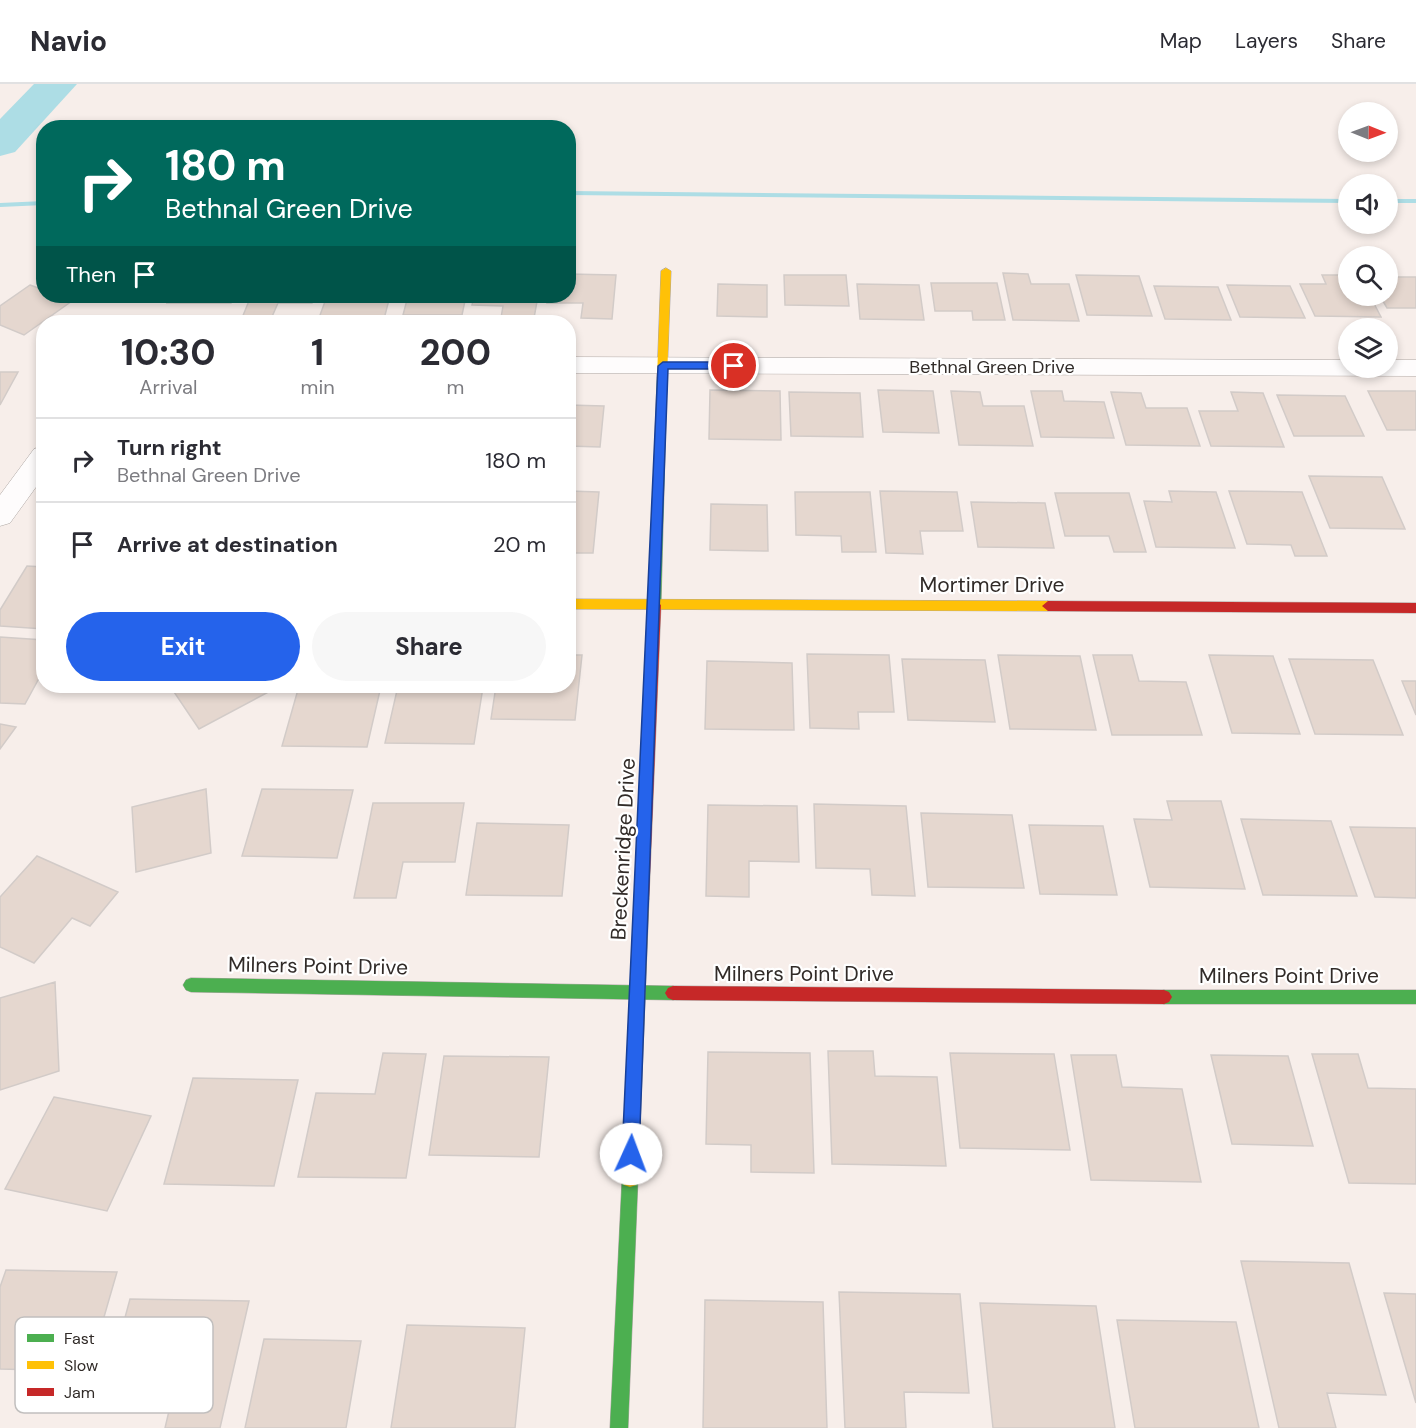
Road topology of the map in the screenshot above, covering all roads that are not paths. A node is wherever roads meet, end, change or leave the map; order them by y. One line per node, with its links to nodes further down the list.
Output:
1 (666, 271): 3 (street, Breckenridge Drive)
2 (576, 365): 3 (street, Bethnal Green Drive)
3 (663, 366): 4 (street, Bethnal Green Drive); 8 (street, Breckenridge Drive)
4 (1416, 368)
5 (36, 465): 6 (street)
6 (0, 516)
7 (576, 604): 8 (street, Mortimer Drive)
8 (655, 605): 9 (street, Mortimer Drive); 11 (street, Breckenridge Drive)
9 (1416, 608)
10 (191, 985): 11 (street, Milners Point Drive)
11 (637, 994): 12 (street, Milners Point Drive); 13 (street, Breckenridge Drive)
12 (1416, 997)
13 (619, 1428)

